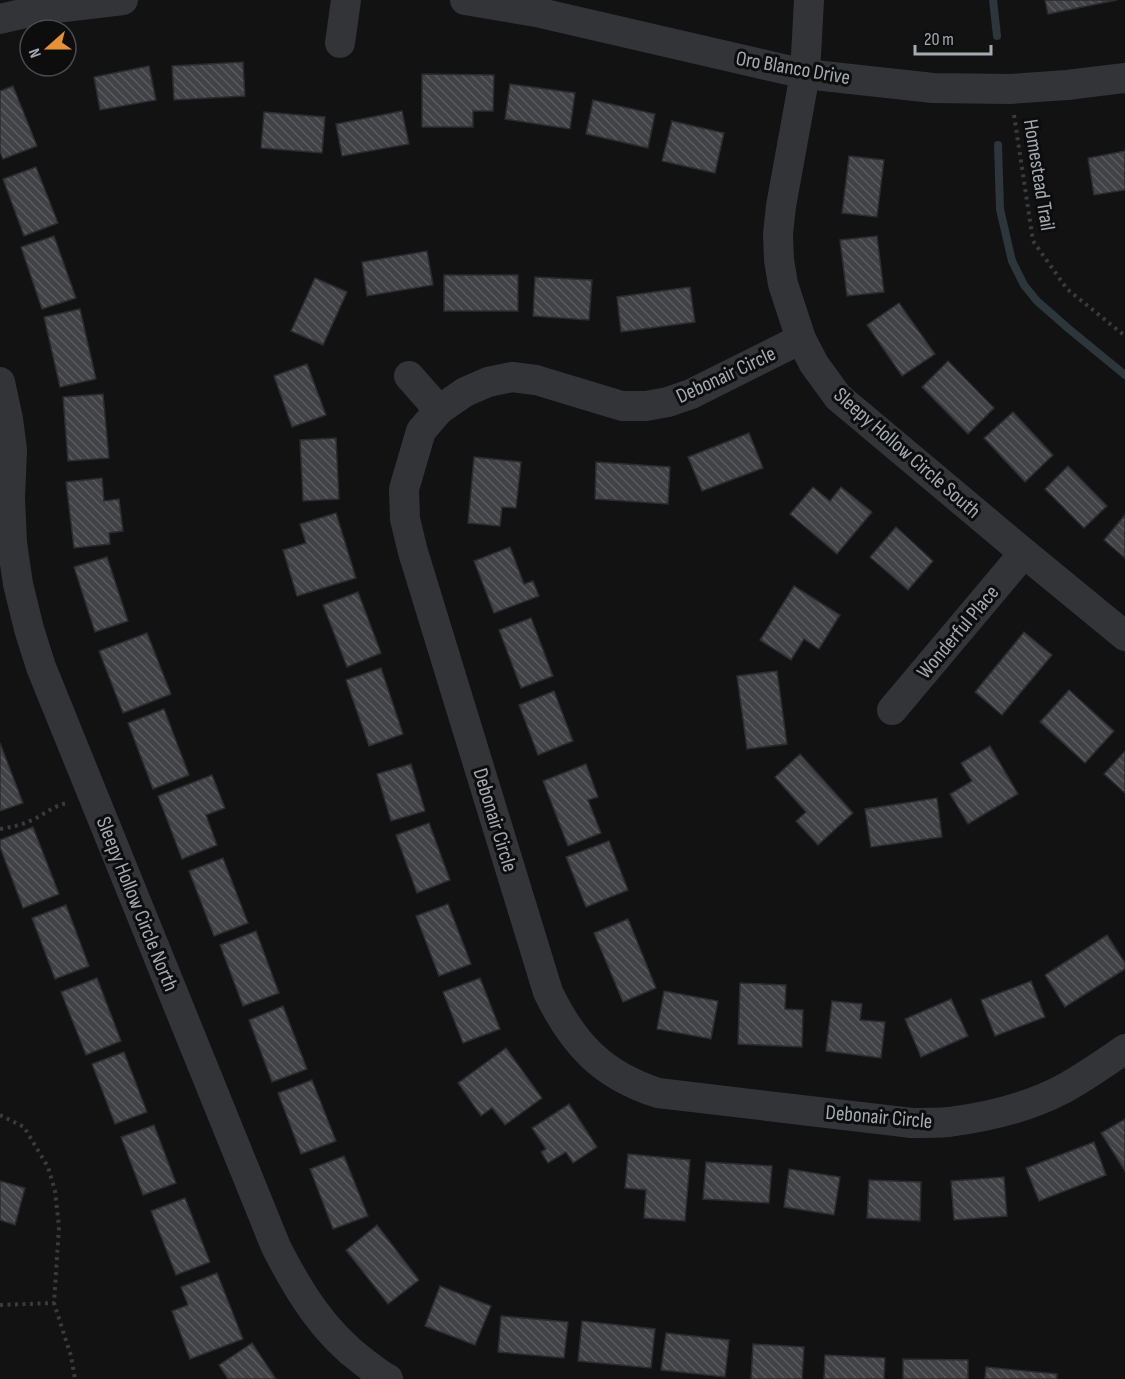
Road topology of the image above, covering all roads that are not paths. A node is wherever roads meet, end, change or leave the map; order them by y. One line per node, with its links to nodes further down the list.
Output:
1 (123, 0): 6 (street)
2 (346, 0): 7 (street)
3 (465, 0): 5 (street, Oro Blanco Drive)
4 (809, 0): 8 (street, Sleepy Hollow Circle South)
5 (527, 5): 8 (street, Oro Blanco Drive)
6 (0, 19)
7 (340, 43)
8 (805, 74): 9 (street, Oro Blanco Drive); 10 (street, Sleepy Hollow Circle South)
9 (1125, 78)
10 (801, 339): 13 (street, Debonair Circle); 14 (street, Sleepy Hollow Circle South)
11 (409, 376): 13 (street)
12 (0, 382): 18 (street, Sleepy Hollow Circle North)
13 (439, 410): 17 (street, Debonair Circle)
14 (1024, 554): 15 (street, Sleepy Hollow Circle South); 16 (street, Wonderful Place)
15 (1125, 636)
16 (892, 710)
17 (1125, 1049)
18 (388, 1379)

